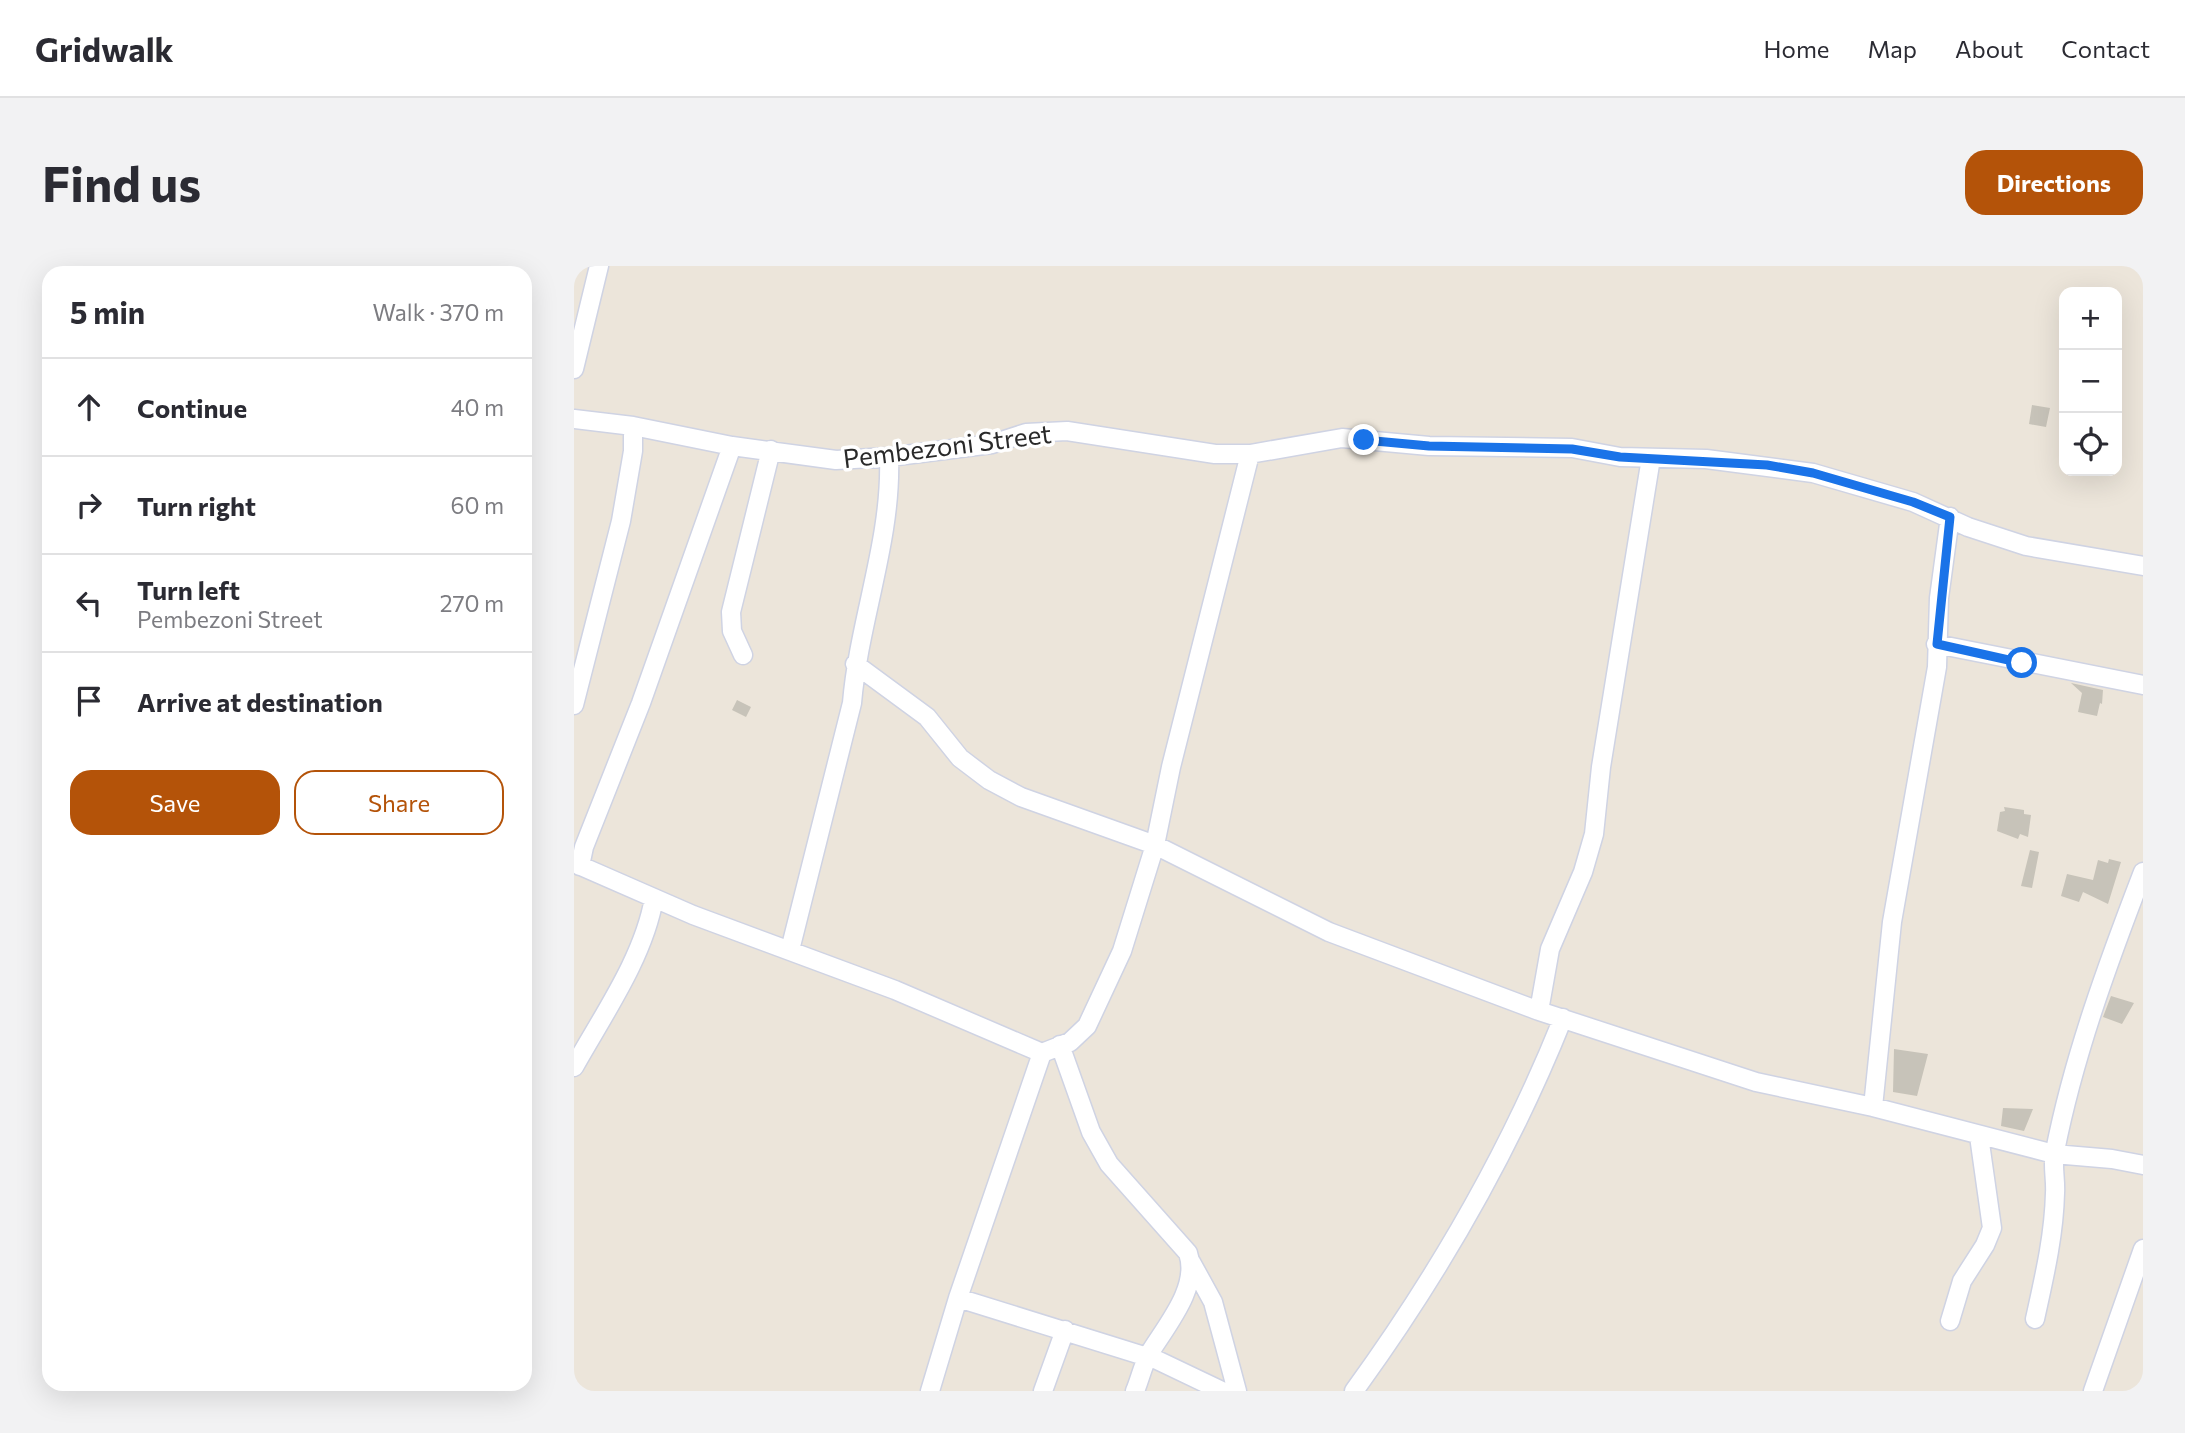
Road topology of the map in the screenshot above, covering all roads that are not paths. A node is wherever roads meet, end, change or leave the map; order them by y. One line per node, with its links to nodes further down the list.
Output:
1 (599, 266): 2 (street)
2 (574, 369)
3 (574, 419): 4 (street, Pembezoni Street)
4 (633, 426): 5 (street, Pembezoni Street); 16 (street)
5 (732, 446): 6 (street, Pembezoni Street); 18 (street)
6 (771, 450): 8 (street, Pembezoni Street); 13 (street)
7 (1250, 454): 8 (street, Pembezoni Street); 9 (street, Pembezoni Street); 17 (street)
8 (889, 457): 14 (street)
9 (1651, 458): 10 (street, Pembezoni Street); 22 (street)
10 (1950, 517): 11 (street, Pembezoni Street); 12 (street)
11 (2143, 566)
12 (1937, 644): 15 (street); 27 (street)
13 (743, 655)
14 (855, 664): 17 (street); 21 (street)
15 (2143, 685)
16 (574, 705)
17 (1155, 845): 22 (street); 24 (street)
18 (577, 865): 20 (street)
19 (2143, 872): 29 (street)
20 (654, 898): 21 (street); 26 (street)
21 (790, 950): 25 (street)
22 (1539, 1011): 23 (street)
23 (1563, 1018): 27 (street); 43 (street)
24 (1060, 1045): 25 (street); 32 (street)
25 (1042, 1053): 33 (street)
26 (574, 1067)
27 (1873, 1107): 28 (street)
28 (1979, 1136): 29 (street); 35 (street)
29 (2054, 1154): 30 (street); 34 (street)
30 (2143, 1166)
31 (2143, 1250): 44 (street)
32 (1191, 1262): 37 (street); 42 (street)
33 (958, 1298): 36 (street); 38 (street)
34 (2035, 1320)
35 (1950, 1321)
36 (1065, 1330): 37 (street); 39 (street)
37 (1148, 1357): 40 (street); 41 (street)
38 (930, 1391)
39 (1043, 1391)
40 (1135, 1391)
41 (1222, 1391)
42 (1237, 1391)
43 (1353, 1391)
44 (2093, 1391)

